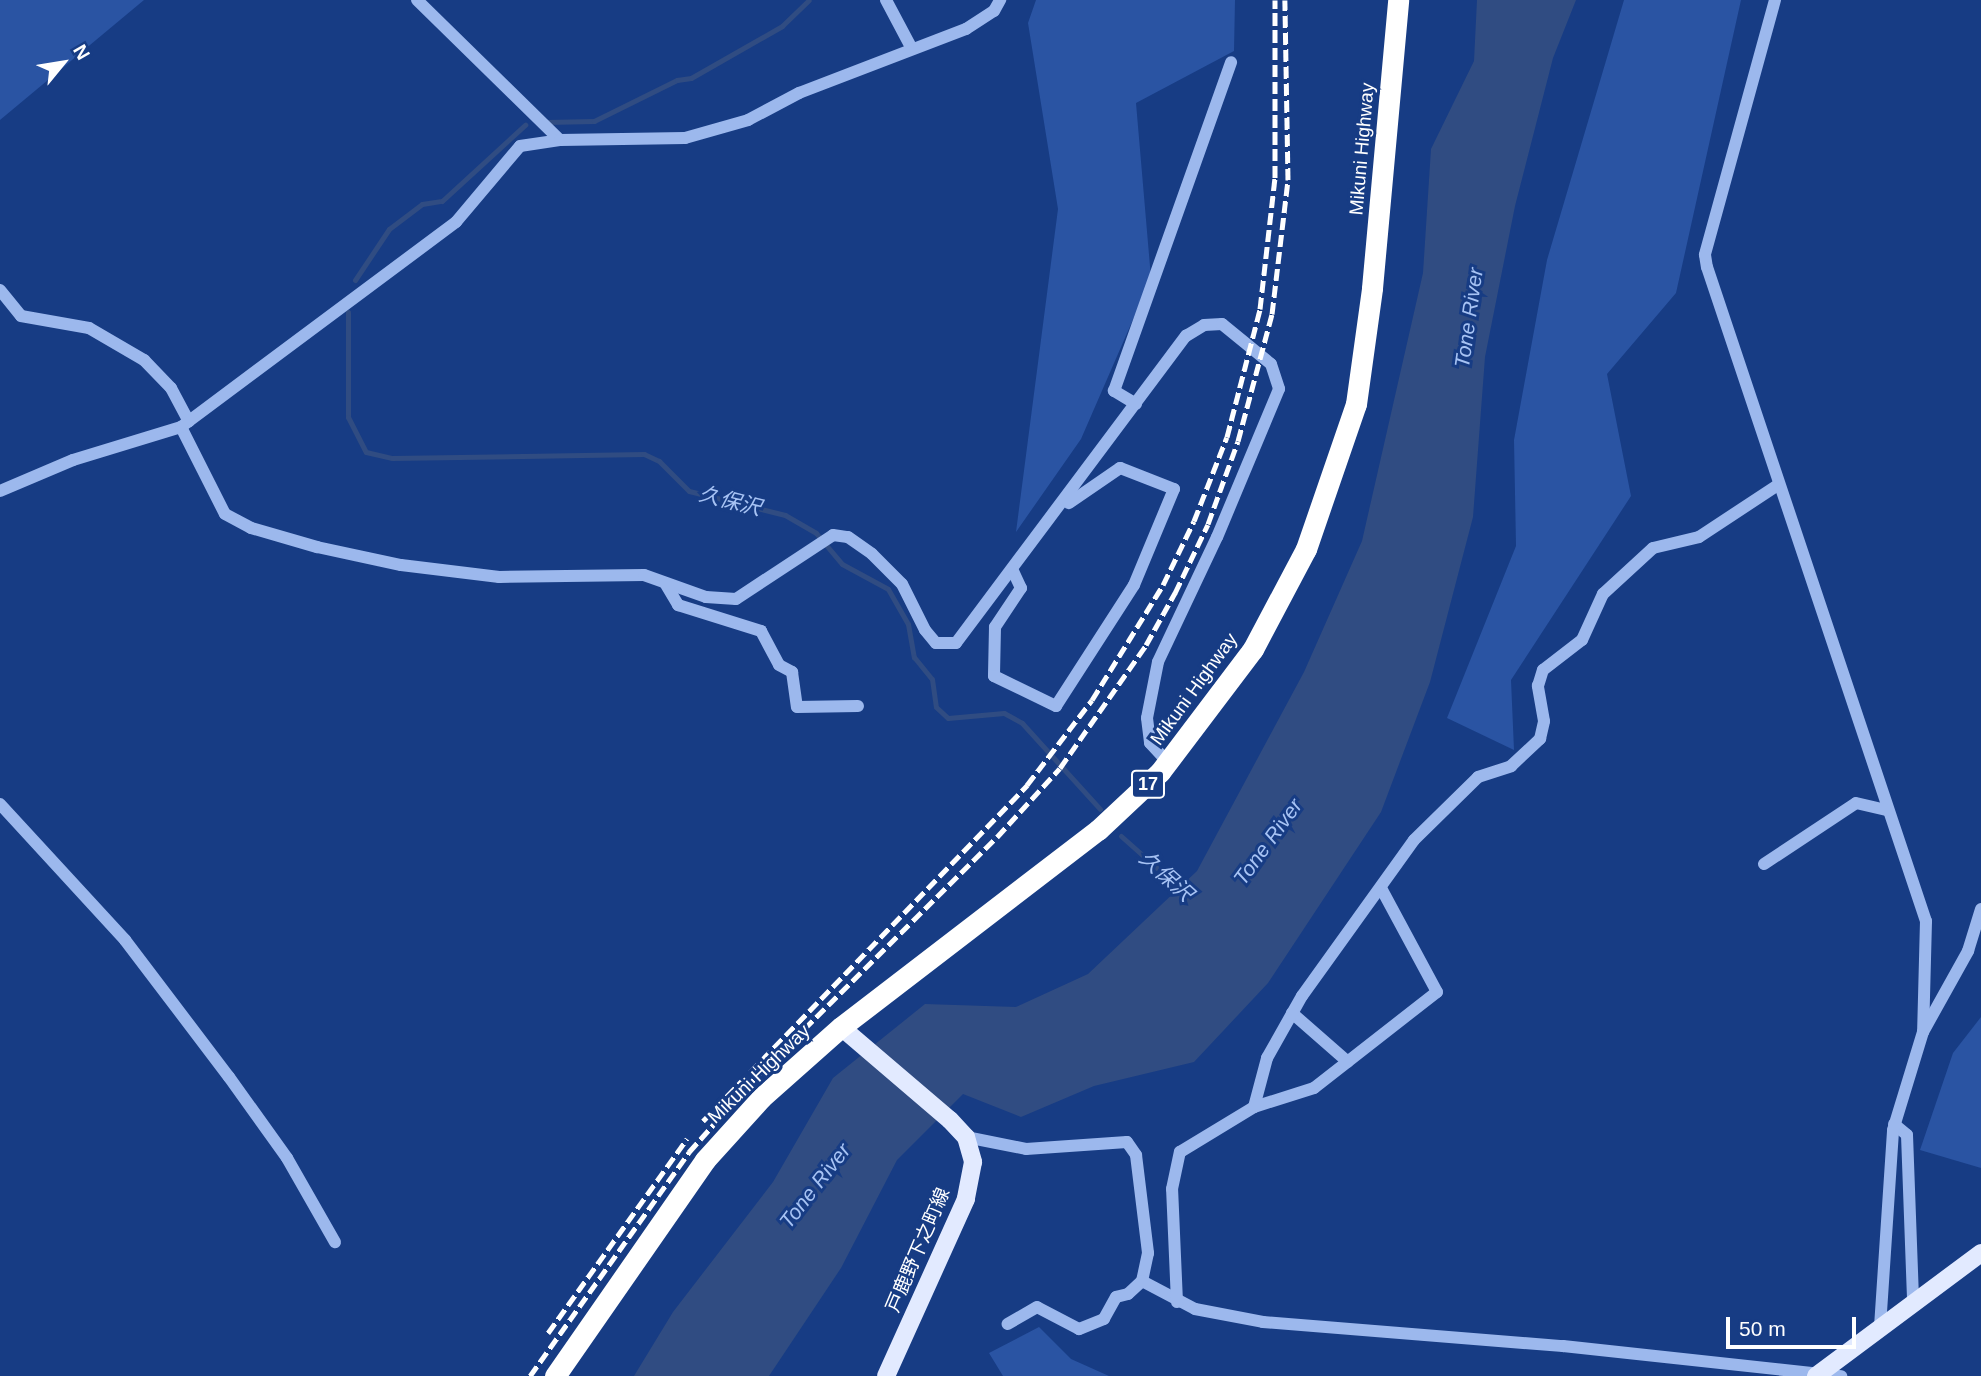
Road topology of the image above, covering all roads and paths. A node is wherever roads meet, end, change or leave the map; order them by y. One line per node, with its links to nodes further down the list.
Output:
1 (417, 0): 8 (street)
2 (886, 0): 6 (street)
3 (1000, 0): 6 (street)
4 (1398, 0): 18 (highway, Mikuni Highway / 17)
5 (1775, 0): 12 (street)
6 (912, 49): 8 (street)
7 (1231, 62): 10 (street)
8 (560, 140): 11 (street)
9 (0, 290): 11 (street)
10 (1136, 404): 14 (street); 18 (street)
11 (185, 424): 13 (street); 16 (street)
12 (1778, 485): 20 (street); 22 (street)
13 (0, 491)
14 (1060, 509): 15 (street); 15 (street)
15 (1013, 571): 16 (street)
16 (665, 583): 17 (street)
17 (858, 706)
18 (1168, 762): 26 (highway, Mikuni Highway / 17)
19 (0, 804): 31 (street)
20 (1886, 810): 21 (street); 25 (street)
21 (1764, 863)
22 (1382, 890): 24 (street); 27 (street)
23 (1981, 909): 25 (street)
24 (1292, 1013): 27 (street); 28 (street)
25 (1923, 1032): 29 (street)
26 (849, 1035): 30 (main road); 39 (highway, Mikuni Highway / 17)
27 (1348, 1062): 28 (street)
28 (1254, 1107): 35 (street)
29 (1894, 1124): 34 (street); 37 (street)
30 (966, 1137): 33 (street); 40 (main road, 戸鹿野下之町線)
31 (335, 1242)
32 (1981, 1253): 34 (main road)
33 (1142, 1281): 35 (street); 36 (street)
34 (1913, 1301): 37 (main road)
35 (1177, 1302): 38 (street)
36 (1008, 1324)
37 (1880, 1327): 38 (main road)
38 (1817, 1375): 41 (street)
39 (555, 1376)
40 (886, 1376)
41 (1841, 1376)

